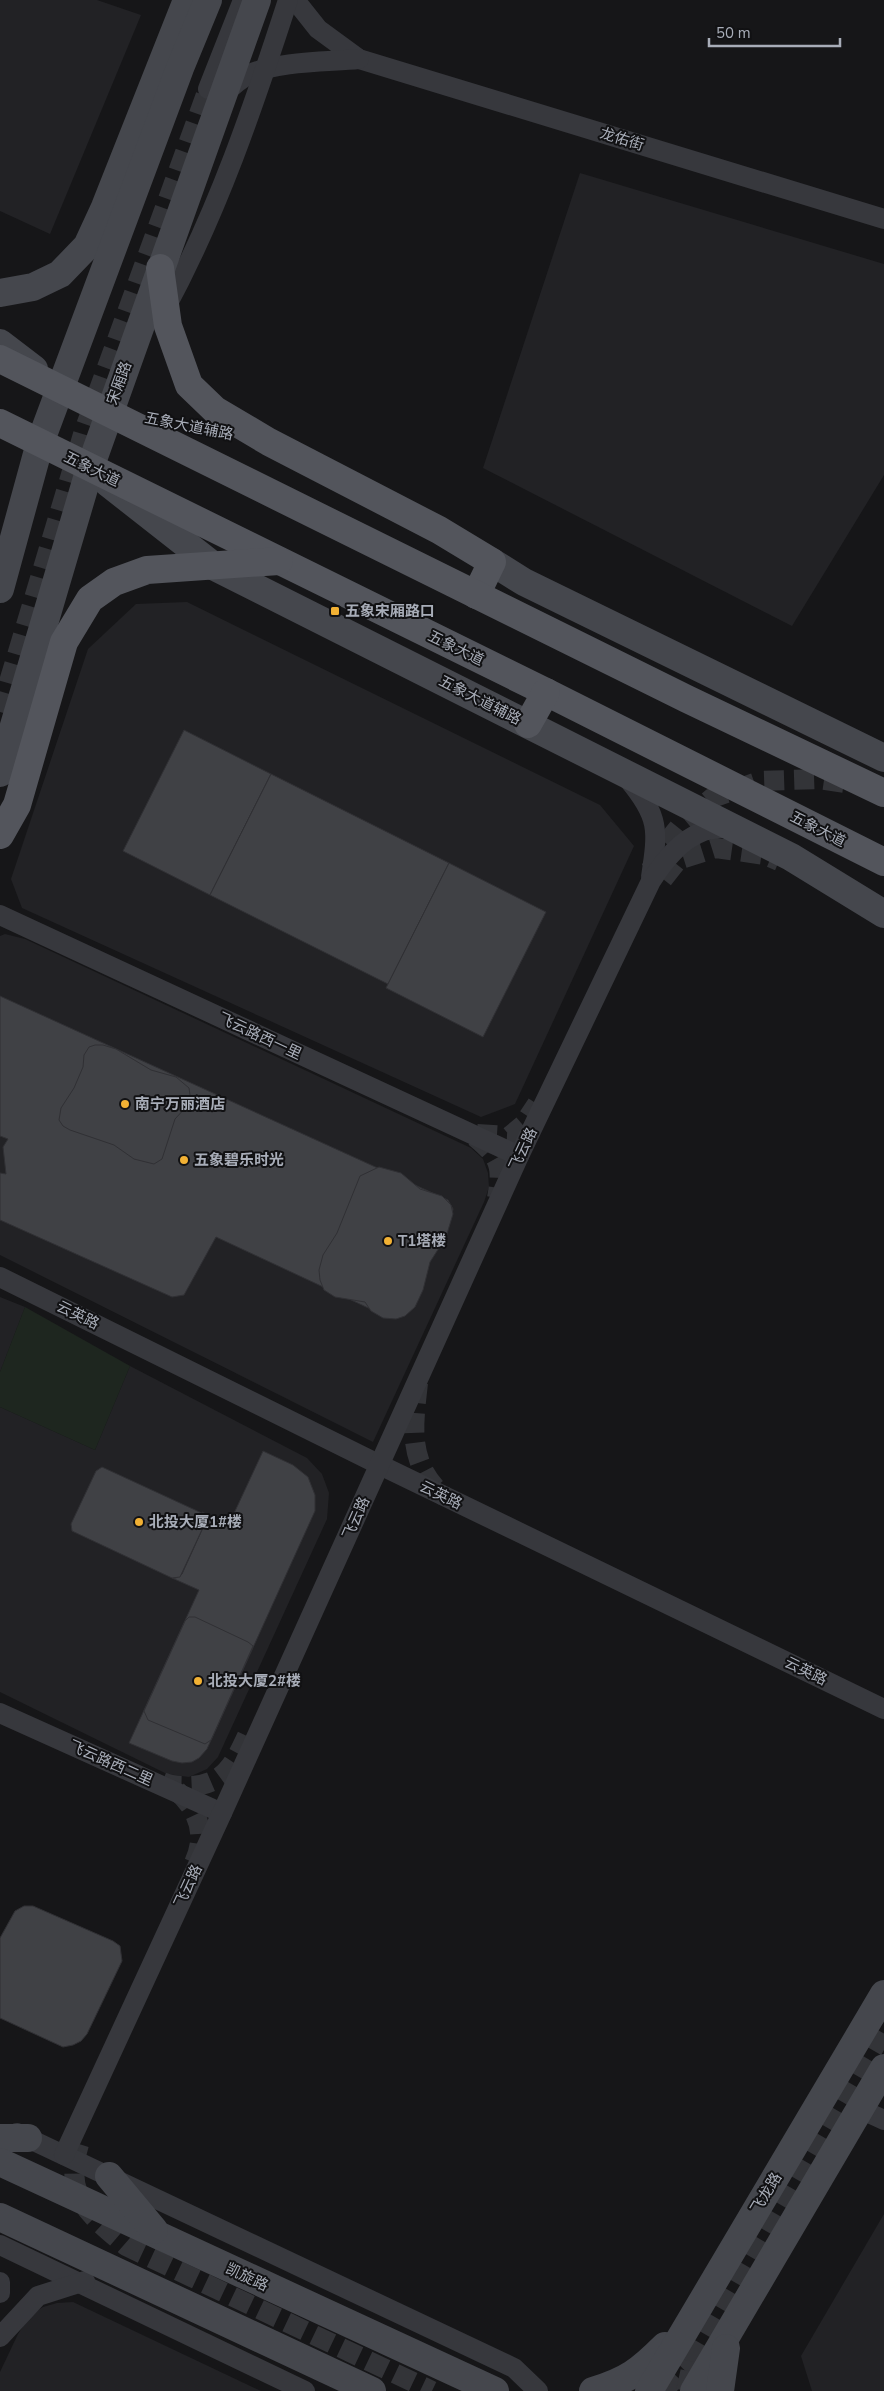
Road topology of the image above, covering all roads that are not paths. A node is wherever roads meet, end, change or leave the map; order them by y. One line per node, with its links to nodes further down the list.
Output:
1 (187, 0): 13 (street)
2 (208, 0): 18 (street)
3 (231, 0): 10 (street)
4 (243, 0): 10 (street)
5 (257, 0): 10 (street, 宋厢路)
6 (288, 0): 9 (street)
7 (296, 0): 8 (street)
8 (359, 59): 9 (street); 11 (street, 龙佑街)
9 (265, 70): 10 (street); 14 (street)
10 (209, 90): 12 (street, 宋厢路)
11 (884, 219)
12 (160, 268): 14 (main road); 16 (street, 宋厢路)
13 (0, 293)
14 (166, 308): 16 (street); 24 (main road)
15 (0, 342): 18 (street)
16 (133, 343): 19 (street, 宋厢路)
17 (0, 359): 18 (main road)
18 (59, 388): 19 (main road); 21 (street)
19 (108, 413): 22 (street, 宋厢路); 27 (main road)
20 (0, 423): 21 (main road, 五象大道)
21 (40, 443): 22 (main road, 五象大道); 26 (street)
22 (90, 468): 23 (main road, 五象大道); 25 (street, 五象大道辅路); 32 (street, 宋厢路)
23 (280, 561): 25 (main road); 28 (main road, 五象大道)
24 (492, 562): 27 (main road); 30 (street)
25 (215, 567): 29 (street, 五象大道辅路); 35 (main road)
26 (0, 589)
27 (476, 595): 33 (main road)
28 (546, 692): 29 (main road); 36 (main road, 五象大道)
29 (528, 724): 31 (street, 五象大道辅路)
30 (884, 758)
31 (622, 772): 34 (street, 五象大道辅路); 37 (street, 飞云路)
32 (0, 773)
33 (884, 793)
34 (731, 827): 37 (street, 飞云路); 38 (street, 五象大道辅路)
35 (0, 835)
36 (884, 862)
37 (651, 881): 40 (street, 飞云路)
38 (884, 914)
39 (0, 915): 40 (street, 飞云路西一里)
40 (519, 1156): 42 (street, 飞云路)
41 (0, 1277): 42 (street, 云英路)
42 (380, 1465): 43 (street, 云英路); 45 (street, 飞云路)
43 (884, 1709)
44 (0, 1713): 45 (street, 飞云路西二里)
45 (222, 1813): 52 (street, 飞云路)
46 (884, 1994): 62 (street, 飞龙路)
47 (884, 2068): 48 (street)
48 (872, 2114): 63 (street)
49 (0, 2124): 51 (street)
50 (0, 2138): 51 (street)
51 (28, 2138): 52 (street)
52 (64, 2155): 54 (street)
53 (0, 2162): 56 (street, 凯旋路)
54 (109, 2176): 56 (street); 68 (street)
55 (0, 2217): 58 (street)
56 (160, 2237): 67 (street, 凯旋路)
57 (0, 2245): 60 (street)
58 (122, 2274): 60 (street); 66 (street)
59 (0, 2282): 61 (street)
60 (79, 2283): 64 (street); 65 (street)
61 (0, 2293)
62 (690, 2320): 69 (street); 70 (street, 飞龙路)
63 (730, 2331): 71 (street); 72 (street)
64 (0, 2337)
65 (305, 2391)
66 (372, 2391)
67 (495, 2391)
68 (538, 2391)
69 (593, 2391)
70 (649, 2391)
71 (694, 2391)
72 (720, 2391)

